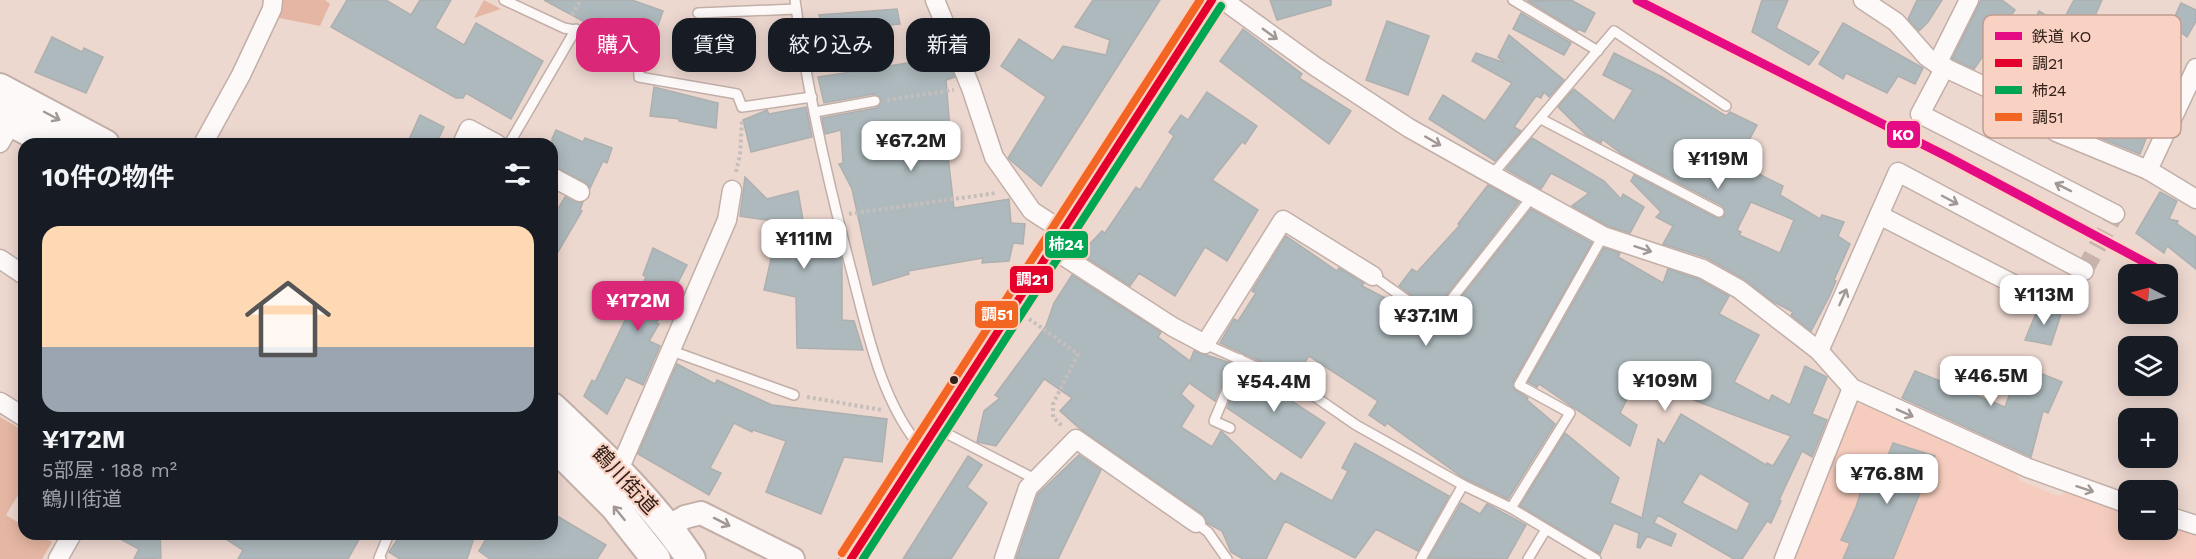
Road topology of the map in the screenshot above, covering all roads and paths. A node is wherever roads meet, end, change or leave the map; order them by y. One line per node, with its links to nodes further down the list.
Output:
1 (273, 0): 29 (street)
2 (504, 0): 11 (lane)
3 (936, 0): 18 (street)
4 (1212, 0): 48 (street)
5 (1223, 0): 36 (street, one-way to 36)
6 (1513, 0): 12 (lane)
7 (1863, 0): 13 (street)
8 (1969, 0): 13 (street)
9 (795, 4): 10 (lane); 19 (lane)
10 (698, 13)
11 (576, 29): 32 (lane)
12 (1598, 51): 22 (lane); 25 (lane)
13 (1941, 66): 16 (street); 44 (street, one-way to 13)
14 (639, 72): 23 (lane)
15 (2195, 73): 21 (street)
16 (1983, 86)
17 (0, 88): 28 (main road, one-way to 28)
18 (971, 88): 20 (path); 39 (street)
19 (812, 97): 23 (lane); 24 (lane)
20 (875, 101): 24 (lane)
21 (2181, 102)
22 (1726, 106)
23 (742, 107): 38 (path)
24 (815, 112): 46 (lane)
25 (1541, 119): 36 (lane); 43 (lane)
26 (4, 127): 27 (main road)
27 (35, 138)
28 (94, 138)
29 (206, 138)
30 (465, 138): 31 (street)
31 (486, 138)
32 (512, 138)
33 (2071, 138): 35 (street)
34 (2164, 138): 35 (street)
35 (2148, 170): 42 (street)
36 (1492, 175): 41 (street)
37 (558, 181): 40 (street)
38 (732, 190): 56 (street)
39 (1017, 190): 46 (path); 48 (street)
40 (580, 192)
41 (1532, 197): 47 (street); 52 (lane)
42 (2196, 199)
43 (1719, 212)
44 (2115, 214)
45 (1879, 215): 51 (street, one-way to 51); 53 (street); 57 (street, one-way to 45)
46 (837, 216): 62 (lane)
47 (1603, 236): 57 (street, one-way to 57); 74 (lane)
48 (1057, 240): 55 (street); 65 (street)
49 (0, 259): 50 (street)
50 (18, 271)
51 (2084, 271)
52 (1373, 276): 55 (street)
53 (2027, 291)
54 (1029, 319): 67 (path)
55 (1204, 344): 58 (lane)
56 (672, 351): 60 (lane); 70 (street)
57 (1820, 351): 59 (street)
58 (1240, 359): 66 (lane); 72 (lane)
59 (1852, 388): 73 (street, one-way to 73); 93 (street)
60 (794, 395): 62 (path)
61 (0, 402): 63 (street)
62 (898, 412): 68 (lane)
63 (18, 413)
64 (558, 413): 70 (main road, 鶴川街道)
65 (936, 428): 68 (street); 71 (lane)
66 (1230, 428)
67 (1076, 439): 71 (street); 76 (street)
68 (922, 449): 87 (street)
69 (558, 450): 84 (main road, 鶴川街道, one-way to 69)
70 (619, 470): 78 (main road, 鶴川街道)
71 (1036, 480): 88 (street)
72 (1462, 485): 74 (lane); 90 (lane)
73 (2118, 500)
74 (1510, 508): 79 (lane)
75 (2178, 519): 77 (street)
76 (1196, 522): 89 (lane)
77 (2196, 525)
78 (668, 527): 85 (main road, 鶴川街道); 86 (street, one-way to 86)
79 (1545, 531): 91 (lane); 92 (lane)
80 (69, 540): 82 (street)
81 (387, 540): 83 (lane)
82 (58, 559)
83 (381, 559)
84 (656, 559)
85 (691, 559)
86 (794, 559)
87 (851, 559)
88 (1004, 559)
89 (1227, 559)
90 (1420, 559)
91 (1528, 559)
92 (1596, 559)
93 (1784, 559)

